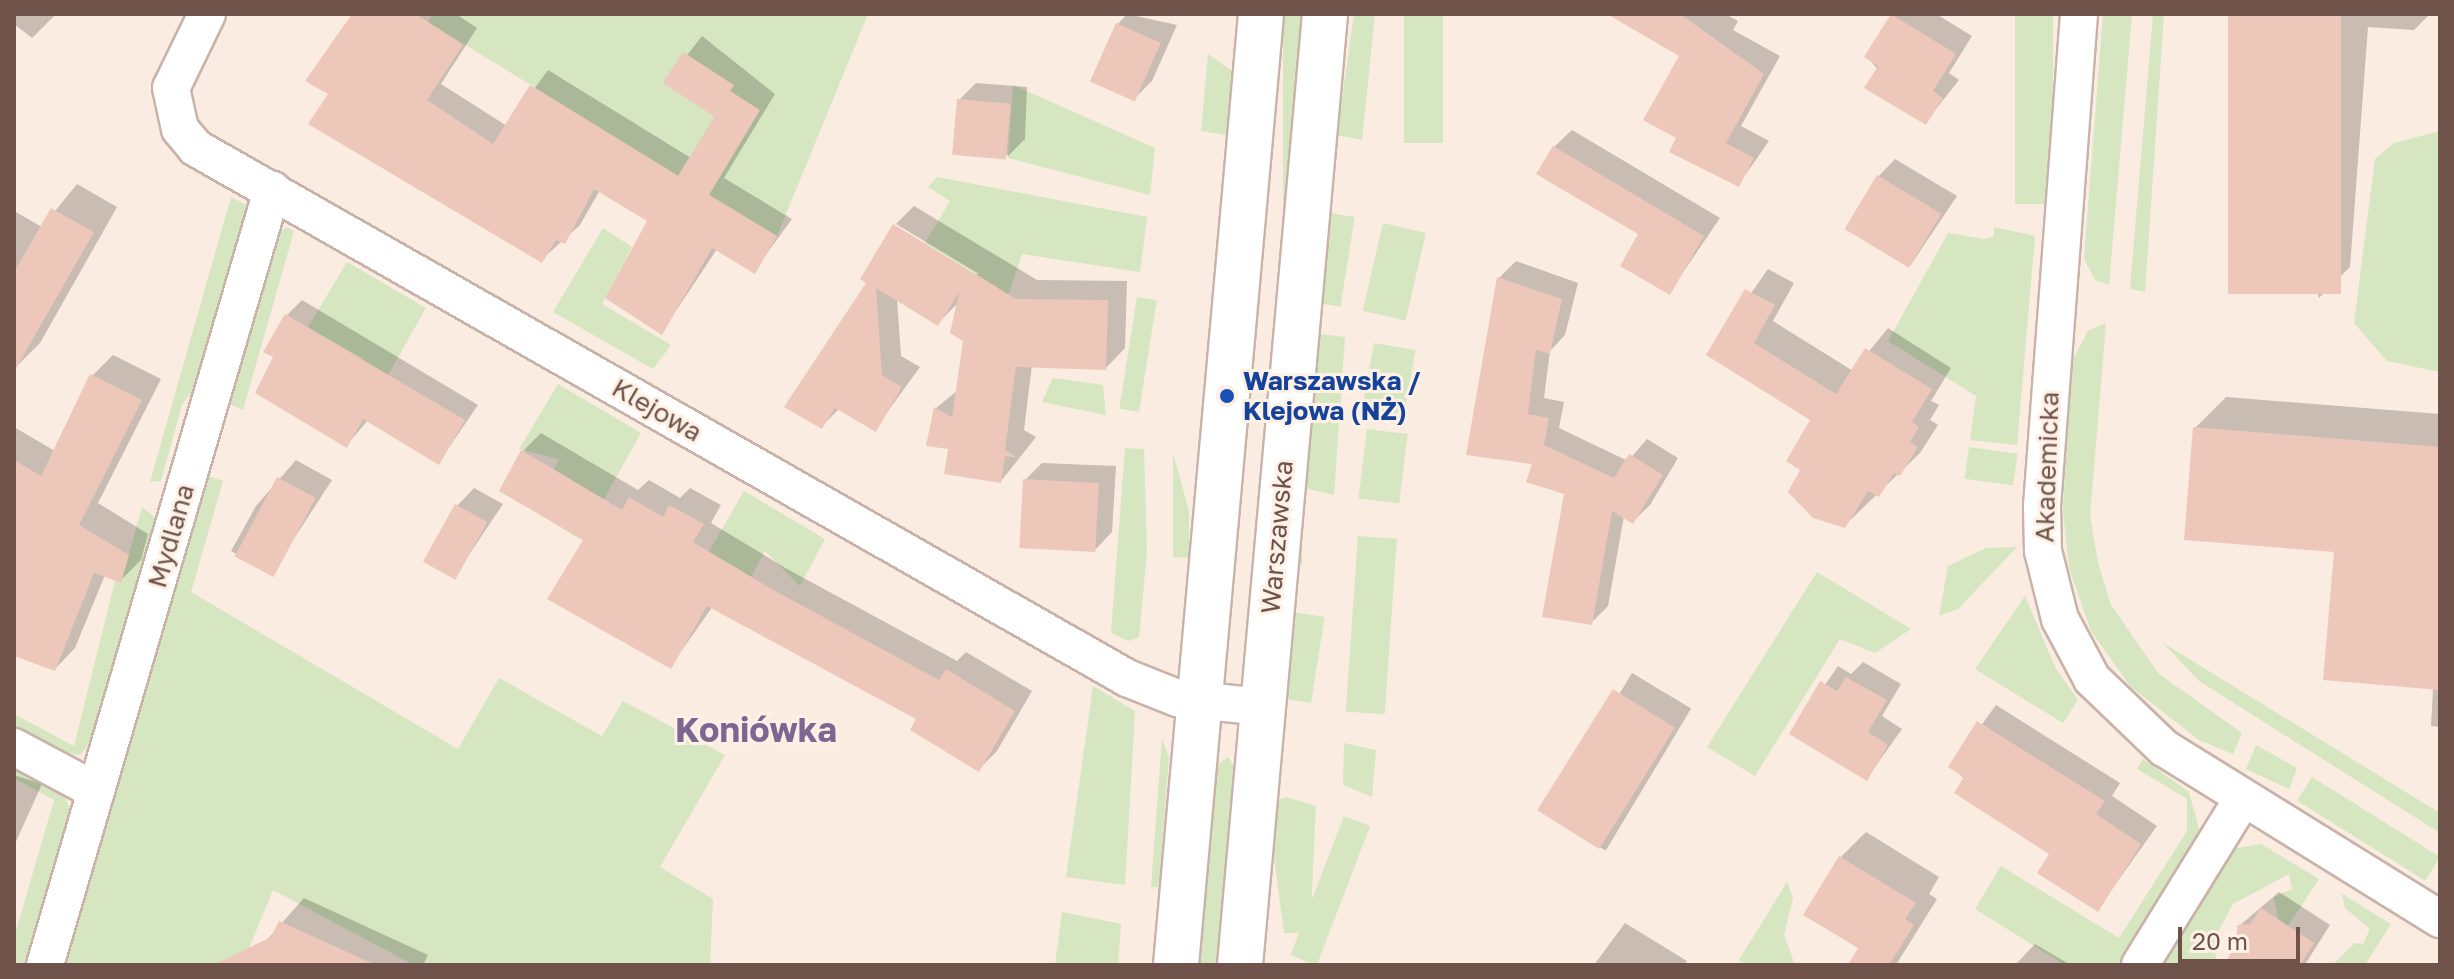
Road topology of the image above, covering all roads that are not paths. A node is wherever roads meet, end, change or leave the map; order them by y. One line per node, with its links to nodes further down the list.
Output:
1 (207, 14): 5 (street, Klejowa)
2 (1261, 14): 6 (main road)
3 (1325, 14): 7 (main road, Warszawska)
4 (2079, 14): 10 (street, Akademicka)
5 (272, 190): 6 (street, Klejowa); 9 (street, Mydlana)
6 (1199, 701): 7 (street, Klejowa); 13 (main road)
7 (1262, 707): 14 (main road, Warszawska)
8 (14, 747): 9 (street)
9 (96, 791): 12 (street, Mydlana)
10 (2243, 798): 11 (street, Akademicka); 15 (street)
11 (2440, 919)
12 (45, 965)
13 (1176, 965)
14 (1240, 965)
15 (2140, 965)

